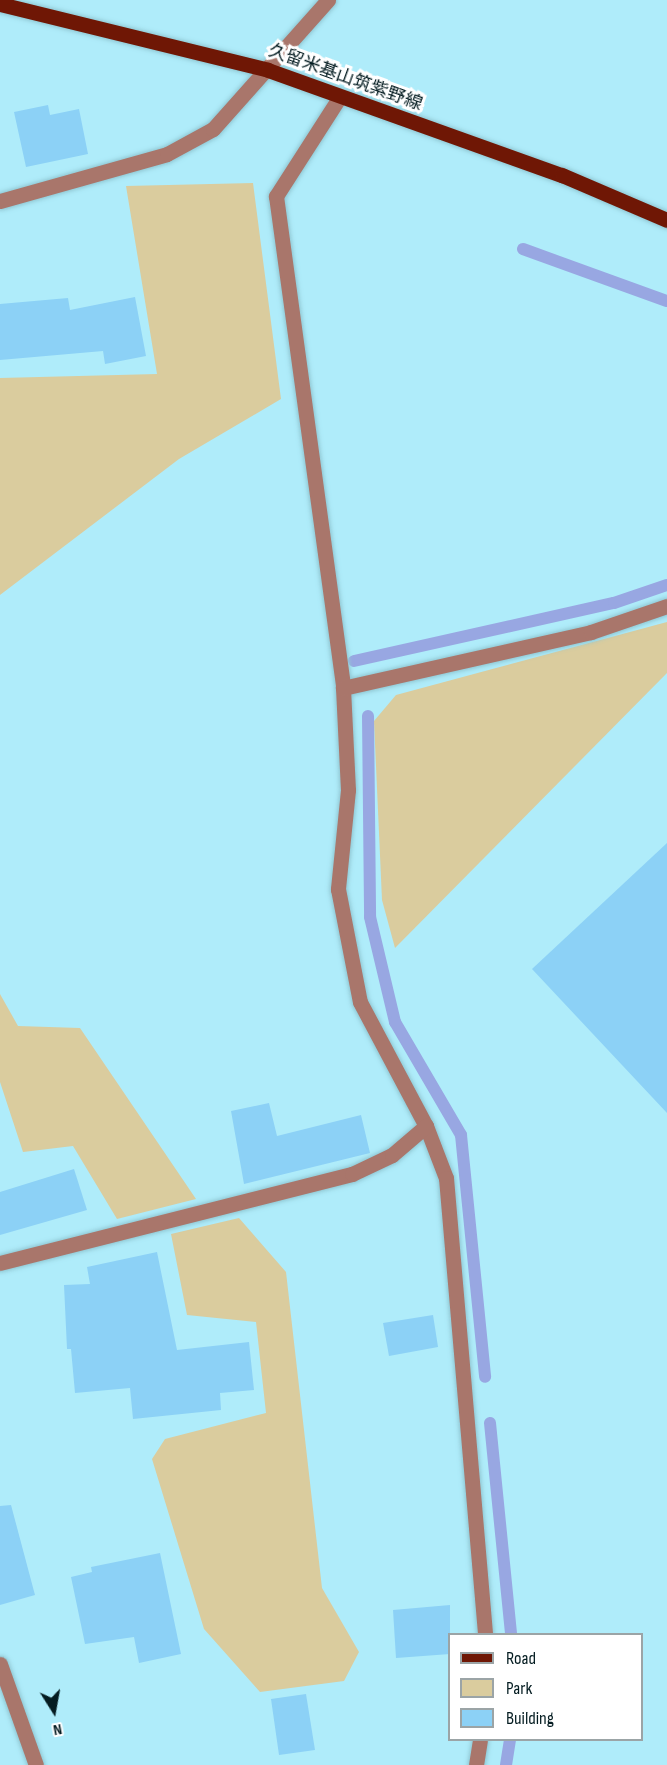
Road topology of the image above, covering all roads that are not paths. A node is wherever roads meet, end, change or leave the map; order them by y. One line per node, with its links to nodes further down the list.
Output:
1 (328, 0): 3 (street)
2 (0, 4): 3 (main road, 久留米基山筑紫野線)
3 (268, 70): 4 (main road, 久留米基山筑紫野線); 5 (street)
4 (339, 98): 6 (main road, 久留米基山筑紫野線); 8 (street)
5 (0, 201)
6 (667, 220)
7 (667, 606): 8 (street)
8 (343, 688): 9 (street)
9 (426, 1126): 10 (street); 11 (street)
10 (0, 1263)
11 (485, 1633)
12 (0, 1664): 14 (street)
13 (480, 1741): 15 (street)
14 (36, 1765)
15 (476, 1765)

